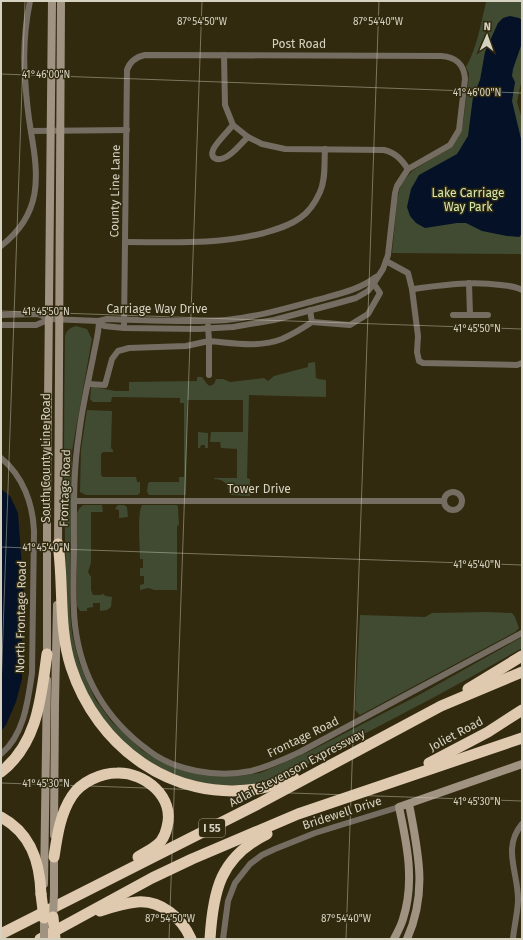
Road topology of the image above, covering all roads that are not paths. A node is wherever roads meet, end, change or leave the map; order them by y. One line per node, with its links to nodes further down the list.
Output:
1 (30, 1): 11 (street)
2 (52, 1): 8 (main road, South County Line Road)
3 (61, 1): 9 (main road, South County Line Road)
4 (224, 55): 5 (street, Post Road); 6 (street, Post Road); 7 (street)
5 (137, 57): 10 (street, County Line Lane)
6 (460, 63): 14 (street, Carriage Way Drive)
7 (233, 125): 12 (street); 12 (street)
8 (51, 130): 9 (street); 11 (street); 31 (main road, South County Line Road)
9 (60, 130): 10 (street); 32 (main road, South County Line Road)
10 (127, 130): 15 (street, County Line Lane)
11 (31, 131): 16 (street)
12 (248, 136): 13 (street)
13 (325, 149): 14 (street); 15 (street)
14 (408, 169): 17 (street, Carriage Way Drive)
15 (125, 242): 33 (street, County Line Lane)
16 (1, 246)
17 (386, 261): 18 (street, Carriage Way Drive); 21 (street)
18 (378, 276): 20 (street, Carriage Way Drive); 23 (street, Carriage Way Drive)
19 (469, 283): 21 (street); 22 (street); 28 (street)
20 (374, 284): 24 (street, Carriage Way Drive); 36 (street)
21 (412, 289): 42 (street)
22 (522, 290)
23 (336, 295): 24 (street); 30 (street, Carriage Way Drive)
24 (338, 303): 25 (street, Carriage Way Drive)
25 (310, 310): 36 (street); 38 (street, Carriage Way Drive)
26 (1, 314): 31 (street)
27 (453, 315): 28 (street)
28 (470, 315): 29 (street)
29 (488, 315)
30 (245, 317): 35 (street, Carriage Way Drive); 38 (street)
31 (50, 319): 32 (street); 37 (street); 50 (main road, South County Line Road)
32 (59, 319): 34 (street); 48 (main road, South County Line Road)
33 (124, 319): 34 (street, Carriage Way Drive); 35 (street, Carriage Way Drive); 39 (street, County Line Lane)
34 (99, 321): 39 (street, Carriage Way Drive); 44 (street, Frontage Road)
35 (208, 321): 40 (street)
36 (312, 322): 41 (street)
37 (1, 325)
38 (246, 325): 40 (street, Carriage Way Drive)
39 (124, 328): 40 (street, Carriage Way Drive)
40 (208, 329): 41 (street)
41 (209, 341): 43 (street); 44 (street)
42 (522, 363)
43 (209, 375)
44 (88, 384): 46 (street, Frontage Road)
45 (1, 458): 56 (street, North Frontage Road)
46 (74, 501): 47 (street, Tower Drive); 49 (street, Frontage Road)
47 (444, 501)
48 (58, 544): 57 (highway); 66 (main road, South County Line Road)
49 (522, 633)
50 (47, 654): 59 (highway); 68 (main road, South County Line Road)
51 (522, 656): 53 (highway)
52 (522, 672): 53 (highway, Adlai Stevenson Expressway / I 55)
53 (441, 706): 57 (highway, Adlai Stevenson Expressway / I 55)
54 (522, 710): 60 (highway, Joliet Road)
55 (522, 738): 60 (highway, I 55)
56 (1, 754)
57 (332, 764): 67 (highway, Adlai Stevenson Expressway / I 55)
58 (522, 764): 61 (main road, Bridewell Drive)
59 (1, 772)
60 (401, 778): 63 (highway, I 55)
61 (409, 804): 62 (main road, Bridewell Drive); 79 (main road)
62 (399, 807): 77 (street, Bridewell Drive); 78 (main road)
63 (298, 814): 70 (highway, I 55); 76 (highway)
64 (1, 817): 68 (highway)
65 (522, 824): 80 (street)
66 (54, 857): 67 (highway); 69 (main road, South County Line Road, bridge)
67 (91, 889): 71 (highway, Adlai Stevenson Expressway / I 55)
68 (43, 893): 69 (highway, bridge)
69 (49, 918): 73 (main road, South County Line Road, bridge); 74 (highway, bridge)
70 (72, 921): 72 (highway, I 55); 75 (highway)
71 (3, 933)
72 (40, 939)
73 (44, 939)
74 (54, 939)
75 (191, 939)
76 (210, 939)
77 (223, 939)
78 (394, 939)
79 (407, 939)
80 (513, 939)

